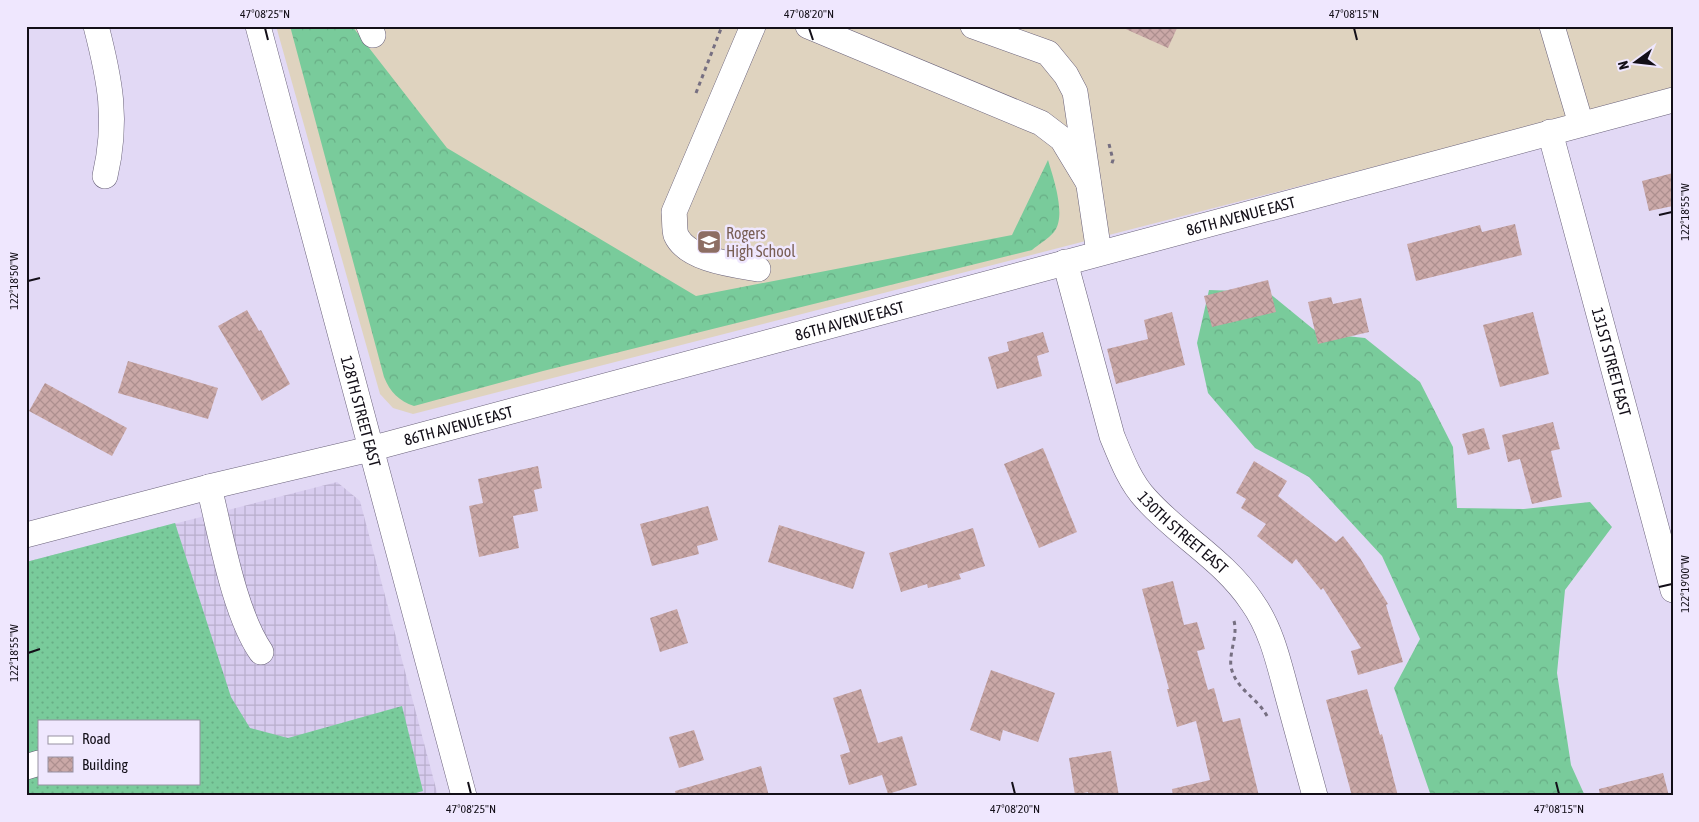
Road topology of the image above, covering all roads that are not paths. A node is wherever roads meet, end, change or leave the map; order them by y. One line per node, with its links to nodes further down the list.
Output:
1 (96, 26): 10 (street)
2 (258, 26): 15 (street, 128TH STREET EAST)
3 (753, 26): 14 (street)
4 (808, 26): 11 (street)
5 (973, 26): 11 (street)
6 (1552, 26): 8 (street)
7 (1673, 100): 8 (street, 86TH AVENUE EAST)
8 (1581, 124): 9 (street, 86TH AVENUE EAST)
9 (1550, 132): 12 (street, 86TH AVENUE EAST); 18 (street, 131ST STREET EAST)
10 (106, 176)
11 (1088, 182): 12 (street)
12 (1099, 253): 13 (street, 86TH AVENUE EAST)
13 (1065, 262): 15 (street, 86TH AVENUE EAST); 23 (street, 130TH STREET EAST)
14 (758, 269)
15 (370, 448): 16 (street, 86TH AVENUE EAST); 22 (street, 128TH STREET EAST)
16 (209, 487): 17 (street, 86TH AVENUE EAST); 19 (street)
17 (26, 535)
18 (1673, 590)
19 (261, 652)
20 (38, 762): 21 (street)
21 (26, 767)
22 (464, 796)
23 (1314, 796)

